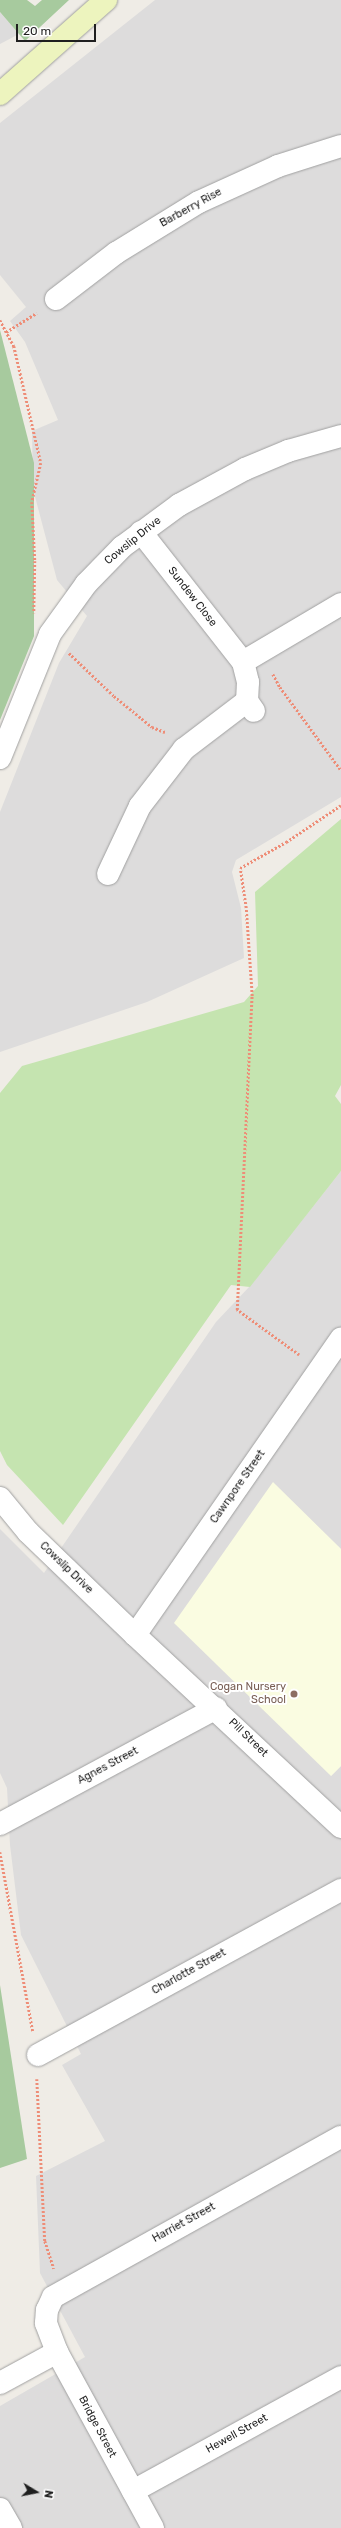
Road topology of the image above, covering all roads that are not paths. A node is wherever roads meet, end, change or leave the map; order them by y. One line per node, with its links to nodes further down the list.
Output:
1 (106, 0): 2 (main road)
2 (1, 92)
3 (341, 146): 4 (street, Barberry Rise)
4 (56, 300)
5 (341, 436): 6 (street, Cowslip Drive)
6 (141, 532): 8 (street, Sundew Close); 9 (street, Cowslip Drive)
7 (341, 604): 8 (street)
8 (243, 662): 10 (street, Sundew Close)
9 (0, 758)
10 (108, 874)
11 (341, 1339): 13 (street, Cawnpore Street)
12 (0, 1498): 13 (street, Cowslip Drive)
13 (135, 1635): 14 (street, Pill Street)
14 (216, 1708): 15 (street, Agnes Street); 16 (street, Pill Street)
15 (0, 1824)
16 (341, 1827)
17 (341, 1890): 18 (street, Charlotte Street)
18 (38, 2055)
19 (341, 2137): 20 (street, Harriet Street)
20 (46, 2323): 21 (street, Bridge Street)
21 (57, 2352): 23 (street); 24 (street, Bridge Street)
22 (341, 2377): 24 (street, Hewell Street)
23 (0, 2383)
24 (133, 2491): 27 (street, Bridge Street)
25 (0, 2509): 26 (street)
26 (11, 2528)
27 (153, 2528)

